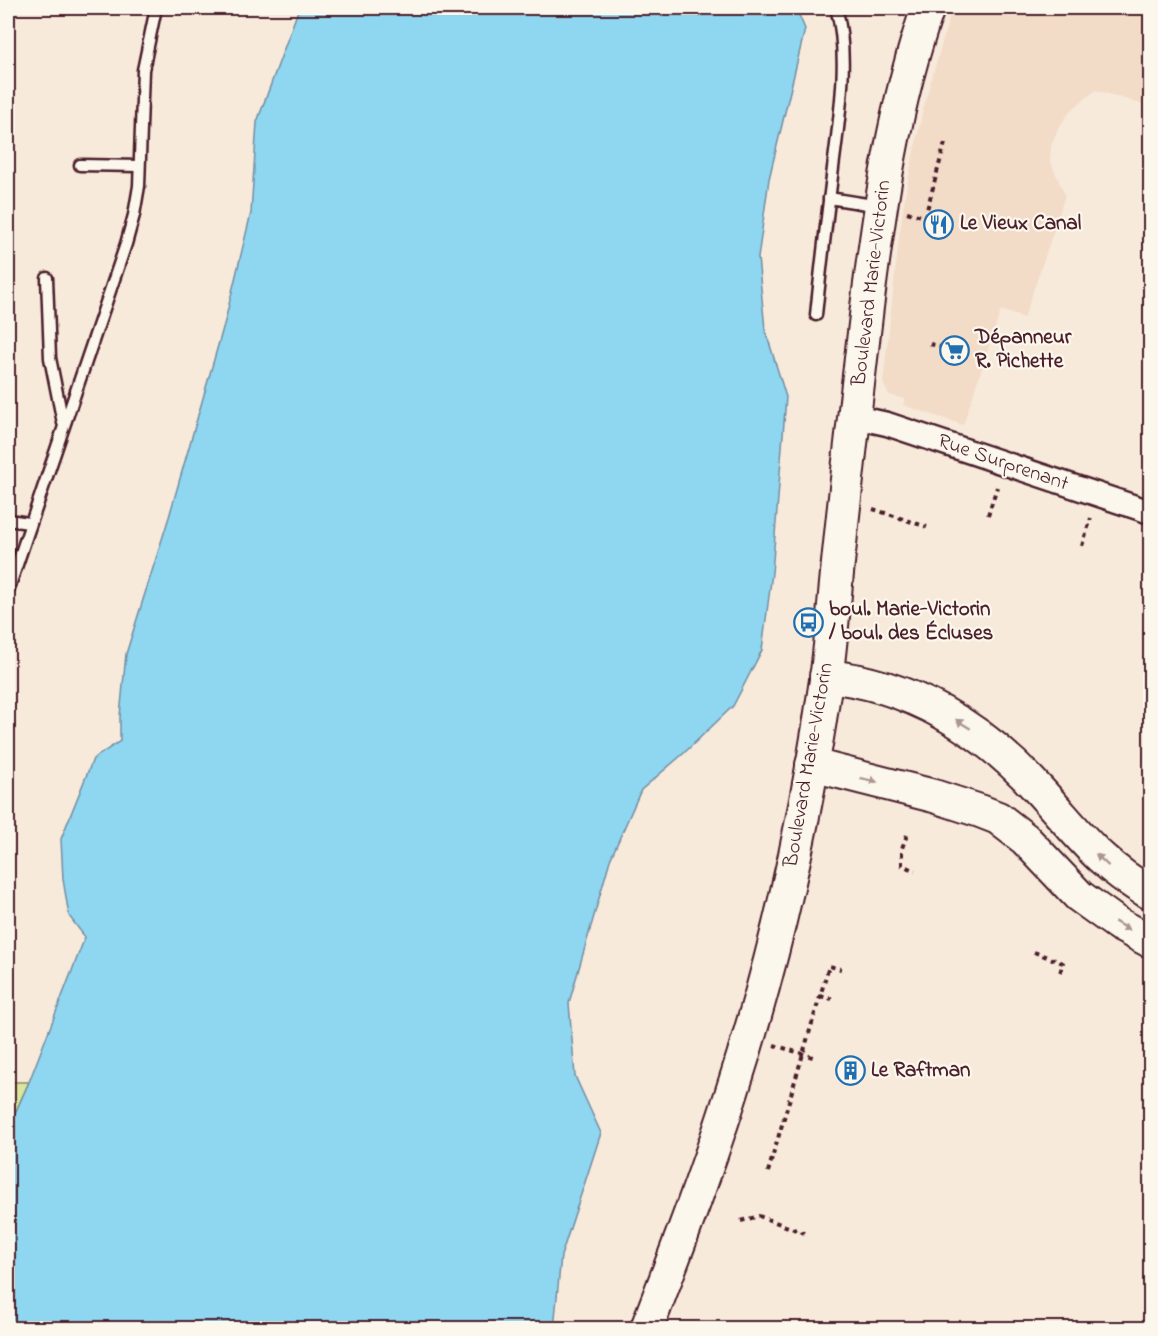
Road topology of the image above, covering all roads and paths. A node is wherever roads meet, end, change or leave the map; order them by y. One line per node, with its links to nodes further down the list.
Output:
1 (156, 8): 6 (lane)
2 (836, 8): 7 (lane)
3 (928, 8): 8 (street, Boulevard Marie-Victorin)
4 (945, 143): 9 (path)
5 (80, 165): 6 (lane)
6 (139, 166): 16 (lane)
7 (829, 198): 8 (lane); 12 (lane)
8 (889, 208): 9 (path); 15 (street, Boulevard Marie-Victorin)
9 (925, 217): 10 (path)
10 (932, 219)
11 (47, 278): 16 (lane)
12 (816, 315)
13 (930, 344): 14 (path)
14 (945, 348)
15 (855, 417): 18 (street, Rue Surprenant); 23 (street, Boulevard Marie-Victorin)
16 (63, 426): 20 (lane)
17 (866, 506): 21 (path)
18 (1150, 512)
19 (8, 520): 20 (lane)
20 (29, 523): 22 (lane)
21 (927, 527)
22 (8, 591)
23 (826, 676): 24 (street, Boulevard Marie-Victorin); 27 (street, one-way to 23)
24 (812, 765): 28 (street, one-way to 28); 40 (street, Boulevard Marie-Victorin)
25 (907, 835): 26 (path)
26 (915, 871)
27 (1150, 893)
28 (1150, 941)
29 (1034, 952): 31 (path)
30 (841, 969): 32 (path)
31 (1060, 973)
32 (820, 996): 33 (path); 35 (path)
33 (832, 999)
34 (768, 1043): 35 (path)
35 (803, 1054): 36 (path); 37 (path)
36 (816, 1058)
37 (768, 1172)
38 (741, 1221): 39 (path)
39 (804, 1233)
40 (647, 1329)

